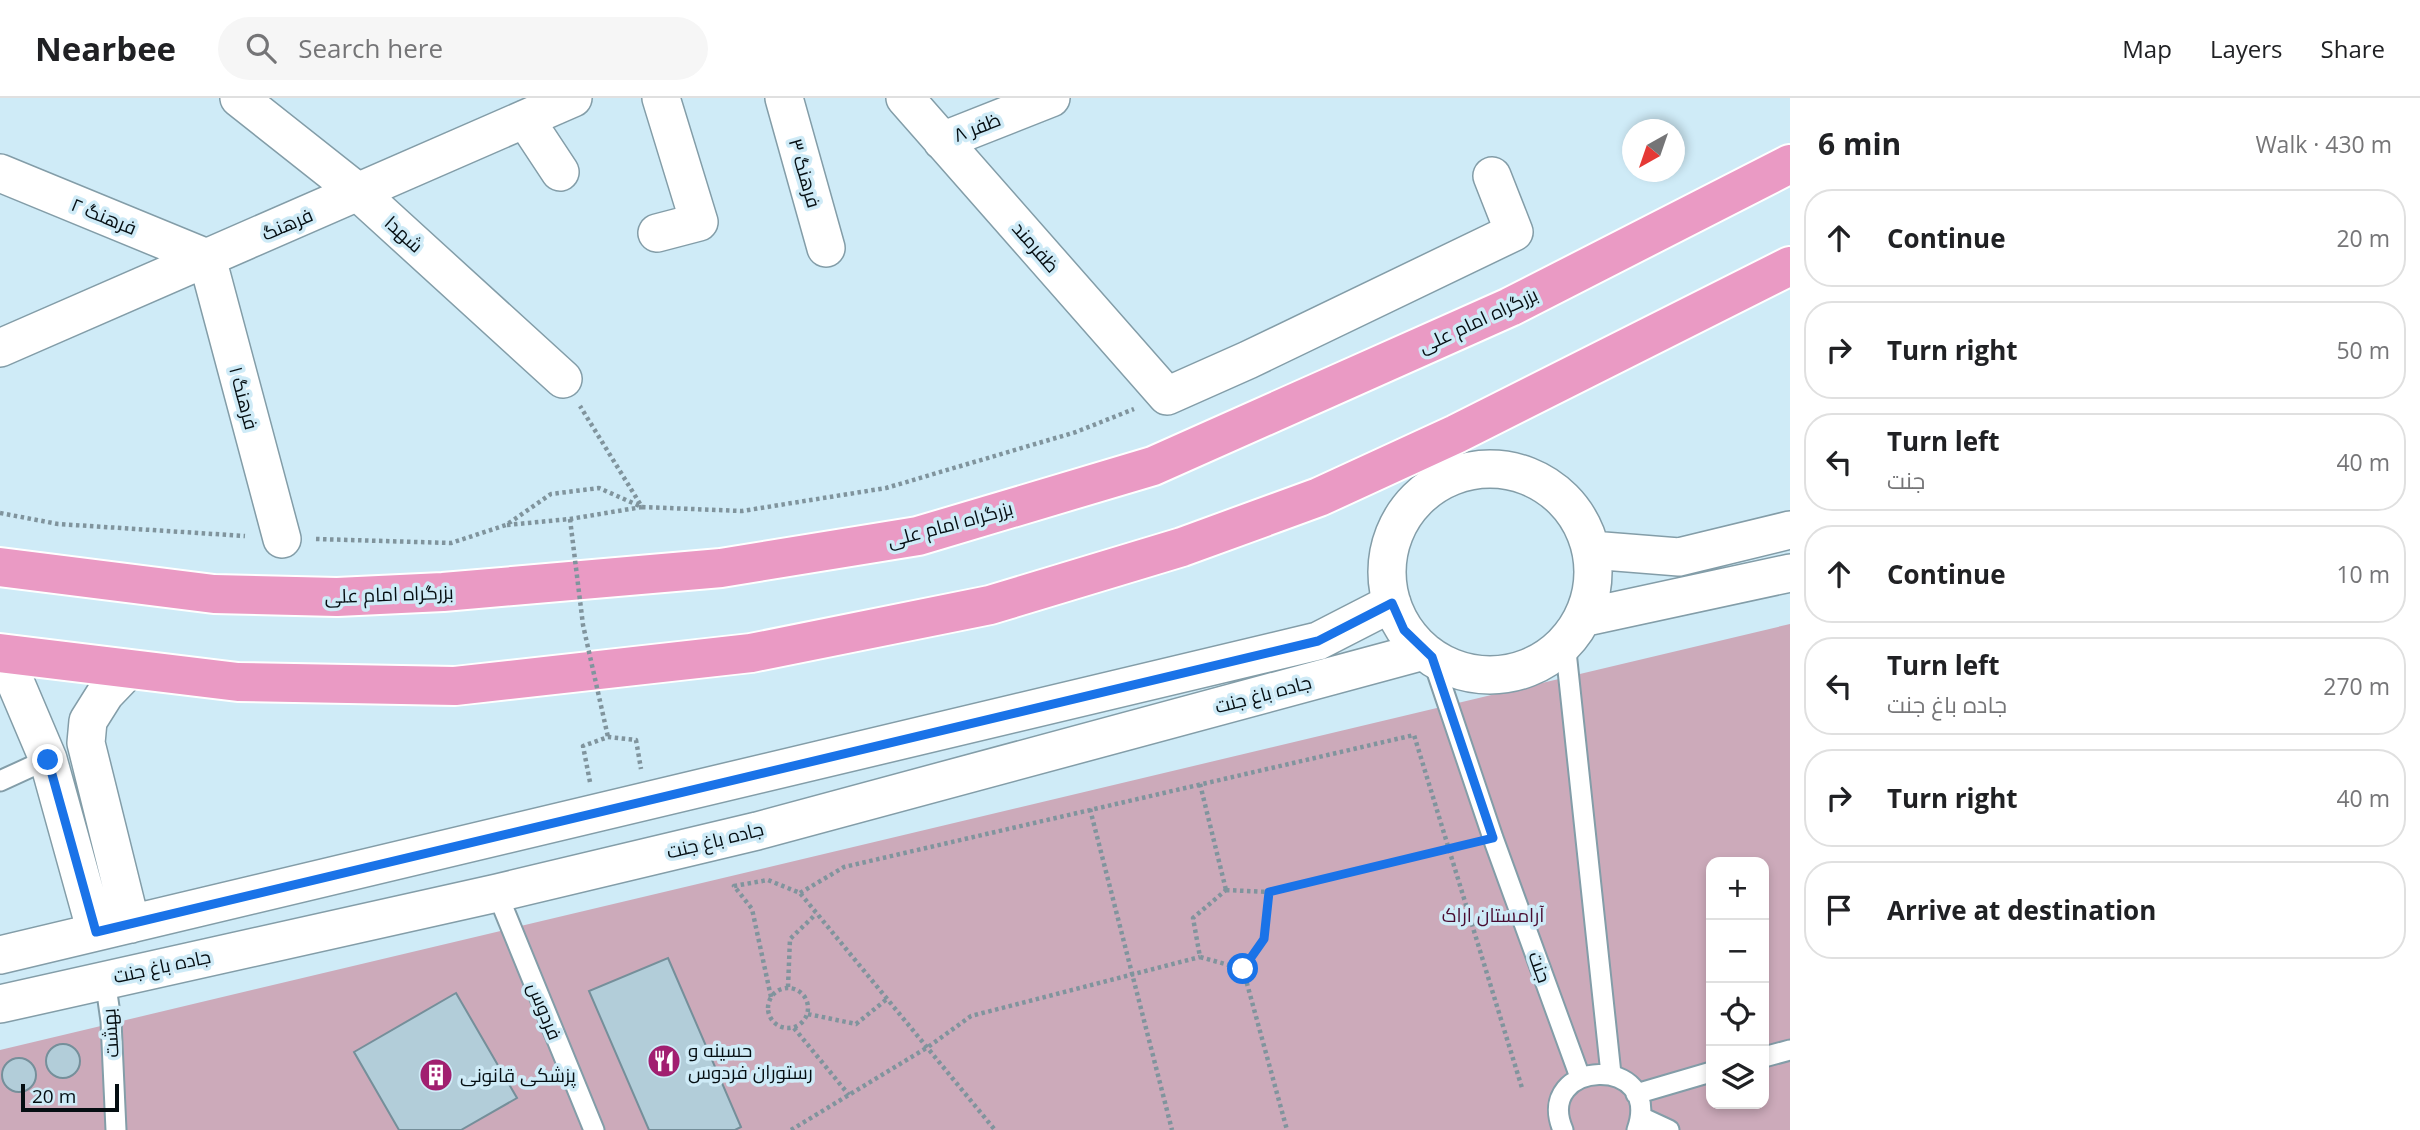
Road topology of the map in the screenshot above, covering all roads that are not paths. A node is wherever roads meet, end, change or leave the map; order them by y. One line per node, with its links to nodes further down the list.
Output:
1 (239, 98): 12 (street, شهدا)
2 (662, 98): 13 (street)
3 (784, 98): 14 (street, فرهنگ ۳)
4 (905, 98): 7 (street, ظفرمند)
5 (1051, 98): 7 (street, ظفر ۸)
6 (542, 107): 9 (street); 12 (street, فرهنگ)
7 (942, 141): 11 (street, ظفرمند)
8 (1790, 164): 22 (highway, بزرگراه امام علی)
9 (560, 172)
10 (0, 173): 15 (street, فرهنگ ۲)
11 (1492, 176)
12 (359, 193): 15 (street, فرهنگ); 18 (street, شهدا)
13 (657, 233)
14 (826, 248)
15 (207, 258): 17 (street, فرهنگ); 20 (street, فرهنگ ۱)
16 (1790, 265): 28 (highway)
17 (0, 348)
18 (563, 379)
19 (1790, 530): 21 (street)
20 (282, 538)
21 (1591, 550): 24 (street); 25 (street)
22 (0, 567)
23 (1790, 573): 25 (street)
24 (1392, 603): 27 (street); 32 (street, جاده باغ جنت)
25 (1574, 630): 27 (street); 39 (lane)
26 (1, 653): 28 (highway); 29 (street)
27 (1428, 654): 31 (street, جاده باغ جنت); 40 (lane, جنت)
28 (129, 669): 32 (street)
29 (48, 760): 30 (lane); 32 (street)
30 (0, 781)
31 (497, 893): 34 (street, جاده باغ جنت); 45 (lane, فردوس)
32 (114, 928): 33 (street, جاده باغ جنت)
33 (0, 955)
34 (105, 979): 35 (street, جاده باغ جنت); 44 (lane, بهشت)
35 (0, 1004)
36 (1790, 1050): 37 (lane)
37 (1769, 1056)
38 (1706, 1073): 41 (lane)
39 (1611, 1074): 40 (lane); 41 (lane)
40 (1580, 1077): 43 (lane)
41 (1636, 1094): 42 (lane)
42 (1639, 1124): 46 (lane)
43 (1556, 1128)
44 (116, 1130)
45 (594, 1130)
46 (1669, 1130)

